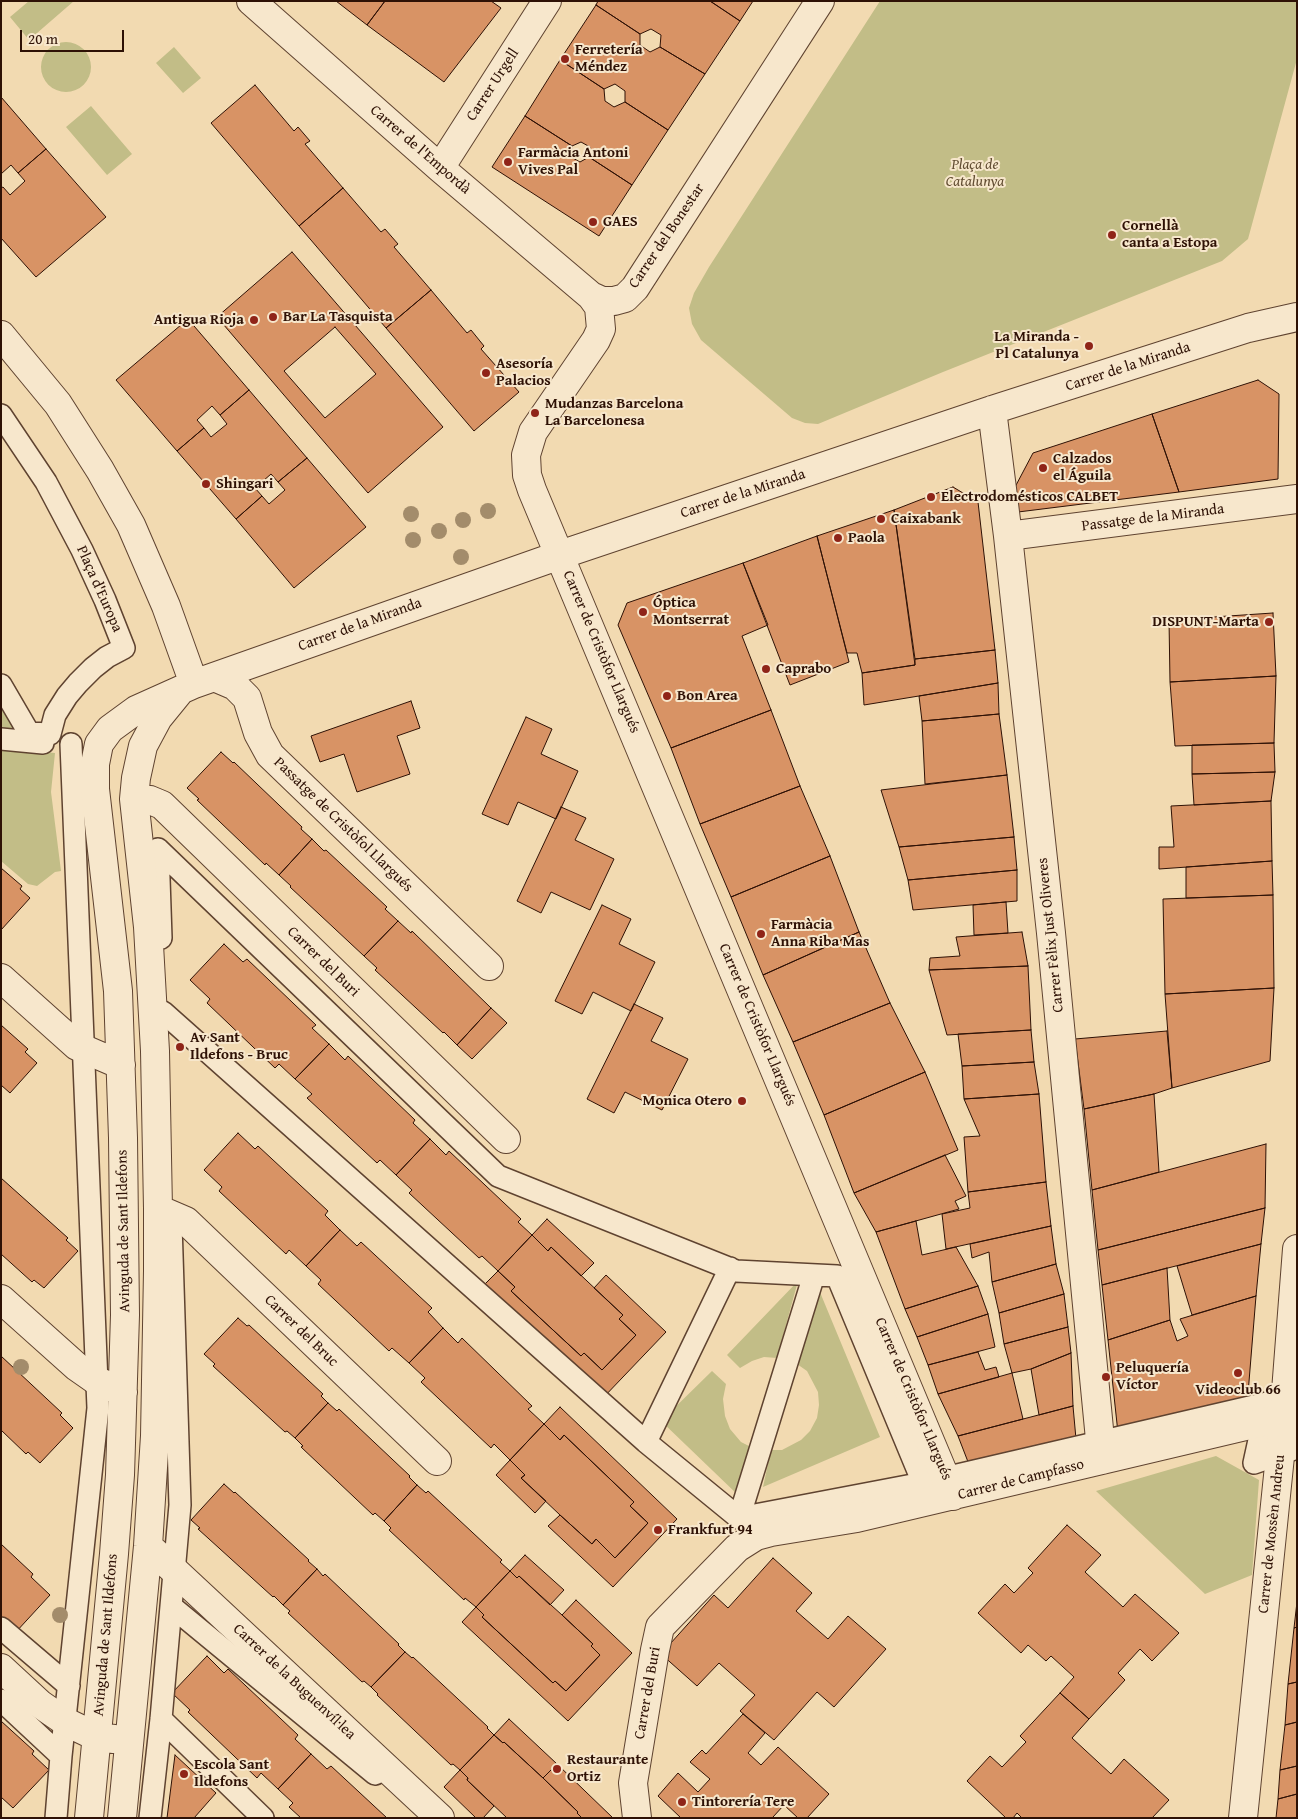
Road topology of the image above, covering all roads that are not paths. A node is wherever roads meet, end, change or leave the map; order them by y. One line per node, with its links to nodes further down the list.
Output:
1 (251, 1): 4 (street, Carrer de l'Empordà)
2 (547, 1): 4 (street, Carrer Urgell)
3 (820, 1): 5 (street, Carrer del Bonestar)
4 (440, 168): 5 (street, Carrer de l'Empordà)
5 (591, 296): 12 (street)
6 (1297, 317): 8 (street, Carrer de la Miranda)
7 (1, 335): 13 (street)
8 (992, 410): 11 (street, Carrer Fèlix Just Oliveres); 12 (street, Carrer de la Miranda)
9 (1, 415): 14 (street, Plaça d'Europa)
10 (1297, 499): 11 (street, Passatge de la Miranda)
11 (1008, 536): 34 (street, Carrer Fèlix Just Oliveres)
12 (560, 554): 13 (street, Carrer de la Miranda); 37 (street, Carrer de Cristòfor Llargués)
13 (197, 684): 17 (street, Avinguda de Sant Ildefons); 18 (street); 19 (street, Passatge de Cristòfol Llargués)
14 (1, 685)
15 (1, 739): 16 (street)
16 (71, 744): 17 (street); 22 (street)
17 (100, 744): 23 (street, Avinguda de Sant Ildefons)
18 (134, 799): 24 (street, Carrer del Buri); 25 (street)
19 (489, 966)
20 (1, 978): 22 (street)
21 (163, 1012): 25 (street); 27 (street); 33 (street)
22 (83, 1048): 23 (street); 30 (street)
23 (121, 1065): 31 (street, Avinguda de Sant Ildefons)
24 (506, 1139)
25 (164, 1212): 36 (street, Carrer del Bruc); 39 (street); 40 (street)
26 (1297, 1249): 32 (street, Carrer de Mossèn Andreu)
27 (730, 1268): 28 (street); 33 (street)
28 (814, 1275): 37 (street); 38 (street)
29 (1, 1299): 30 (street)
30 (97, 1382): 31 (street); 45 (street)
31 (123, 1392): 49 (street, Avinguda de Sant Ildefons)
32 (1282, 1408): 34 (street, Carrer de Campfasso); 35 (street, Carrer de Mossèn Andreu)
33 (646, 1442): 38 (street)
34 (1101, 1451): 37 (street, Carrer de Campfasso)
35 (1288, 1451): 60 (street, Carrer de Mossèn Andreu)
36 (437, 1461)
37 (941, 1486): 38 (street); 42 (street, Carrer de Campfasso)
38 (739, 1518)
39 (148, 1546): 40 (street, Carrer de la Buguenvíl·lea); 50 (street)
40 (174, 1570): 41 (street); 58 (street, Carrer de la Buguenvíl·lea)
41 (172, 1606): 47 (street); 57 (street)
42 (660, 1627): 59 (street, Carrer del Buri)
43 (1, 1628): 45 (street)
44 (1, 1668): 48 (street)
45 (69, 1686): 48 (street)
46 (1, 1700): 51 (street)
47 (161, 1719): 55 (street); 56 (street)
48 (66, 1722): 49 (street); 51 (street)
49 (97, 1738): 50 (street); 53 (street, Avinguda de Sant Ildefons)
50 (130, 1740): 54 (street)
51 (61, 1756): 52 (street)
52 (56, 1818)
53 (89, 1818)
54 (122, 1818)
55 (150, 1818)
56 (264, 1818)
57 (428, 1818)
58 (440, 1818)
59 (637, 1818)
60 (1242, 1818)

